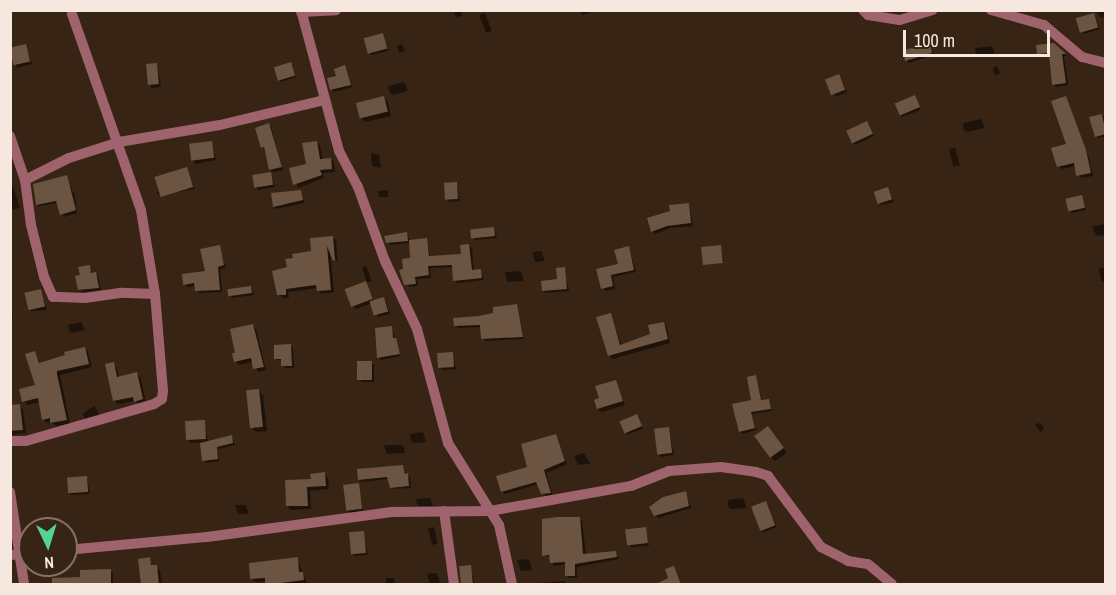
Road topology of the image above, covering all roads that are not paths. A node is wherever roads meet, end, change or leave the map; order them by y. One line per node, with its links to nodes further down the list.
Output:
1 (336, 10): 5 (street)
2 (863, 10): 3 (street)
3 (933, 10)
4 (991, 10): 7 (street)
5 (301, 11): 8 (street)
6 (72, 14): 10 (street)
7 (1106, 63)
8 (324, 100): 10 (street); 16 (street)
9 (10, 136): 11 (street)
10 (119, 142): 11 (street); 12 (street)
11 (25, 180): 12 (street)
12 (155, 294): 13 (street)
13 (10, 441)
14 (10, 492): 17 (street)
15 (444, 511): 16 (street); 18 (street); 19 (street)
16 (490, 511): 20 (street); 21 (street)
17 (18, 542)
18 (78, 549)
19 (454, 585)
20 (512, 585)
21 (891, 585)

